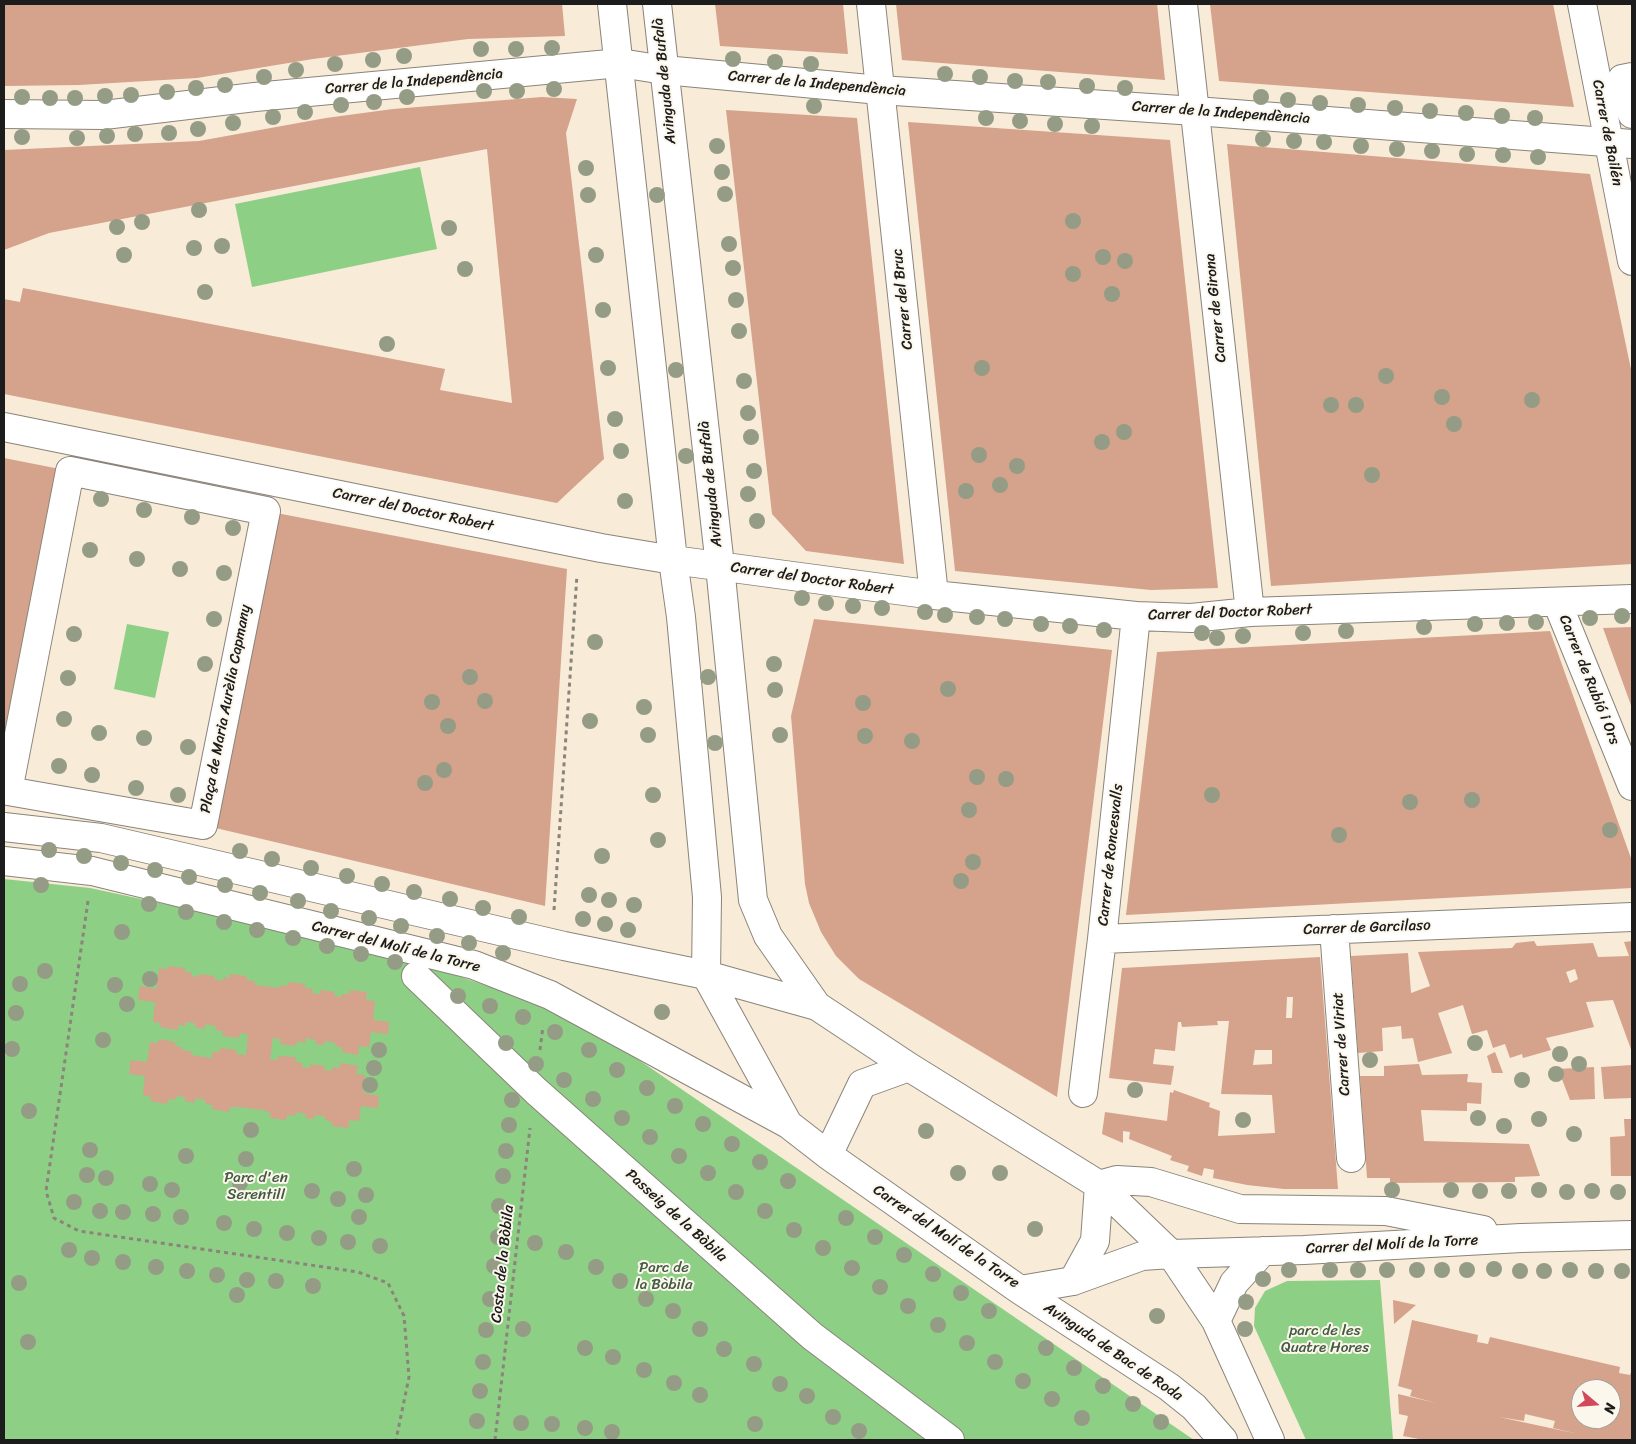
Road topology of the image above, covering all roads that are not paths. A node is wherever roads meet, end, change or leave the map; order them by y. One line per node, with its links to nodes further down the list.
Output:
1 (612, 4): 6 (street)
2 (656, 4): 7 (street, Avinguda de Bufalà)
3 (872, 4): 9 (street, Carrer del Bruc)
4 (1183, 4): 10 (street, Carrer de Girona)
5 (1582, 4): 13 (street, Carrer de Bailén)
6 (620, 63): 7 (street, Carrer de la Independència); 11 (street, Carrer de la Independència); 17 (street)
7 (664, 70): 9 (street, Carrer de la Independència); 18 (street, Avinguda de Bufalà)
8 (1632, 77): 12 (street)
9 (880, 90): 10 (street, Carrer de la Independència); 19 (street, Carrer del Bruc)
10 (1195, 111): 13 (street, Carrer de la Independència); 22 (street, Carrer de Girona)
11 (4, 114)
12 (1632, 114)
13 (1620, 143): 14 (street, Carrer de Bailén)
14 (1632, 262)
15 (4, 426): 17 (street, Carrer del Doctor Robert)
16 (70, 471): 16 (street, Plaça de Maria Aurèlia Capmany)
17 (673, 560): 18 (street, Carrer del Doctor Robert); 30 (street)
18 (720, 566): 19 (street, Carrer del Doctor Robert); 32 (street, Avinguda de Bufalà)
19 (934, 595): 23 (street, Carrer del Doctor Robert)
20 (1632, 600): 21 (street, Carrer del Doctor Robert)
21 (1557, 602): 22 (street, Carrer del Doctor Robert); 24 (street, Carrer de Rubió i Ors)
22 (1250, 612): 23 (street, Carrer del Doctor Robert)
23 (1136, 616): 29 (street, Carrer de Roncesvalls)
24 (1632, 786)
25 (4, 827): 30 (street)
26 (4, 861): 35 (street, Carrer del Molí de la Torre)
27 (1632, 917): 28 (street, Carrer de Garcilaso)
28 (1334, 929): 29 (street, Carrer de Garcilaso); 37 (street, Carrer de Viriat)
29 (1102, 939): 34 (street, Carrer de Roncesvalls)
30 (706, 975): 32 (street); 35 (street, Carrer del Molí de la Torre)
31 (416, 976): 46 (street, Passeig de la Bòbila)
32 (817, 1006): 33 (street)
33 (909, 1067): 36 (street); 38 (street)
34 (1083, 1093)
35 (788, 1124): 36 (street, Carrer del Molí de la Torre)
36 (828, 1155): 44 (street, Carrer del Molí de la Torre)
37 (1351, 1158)
38 (1099, 1185): 40 (street, Carrer del Molí de la Torre); 42 (street); 43 (street)
39 (1632, 1235): 40 (street, Carrer del Molí de la Torre)
40 (1521, 1238): 41 (street, Carrer del Molí de la Torre)
41 (1263, 1251): 42 (street, Carrer del Molí de la Torre); 45 (street)
42 (1171, 1254): 43 (street, Carrer del Molí de la Torre); 45 (street)
43 (1073, 1281): 44 (street, Carrer del Molí de la Torre)
44 (1020, 1290): 47 (street, Avinguda de Bac de Roda)
45 (1216, 1321): 48 (street)
46 (950, 1440)
47 (1223, 1440)
48 (1270, 1440)

